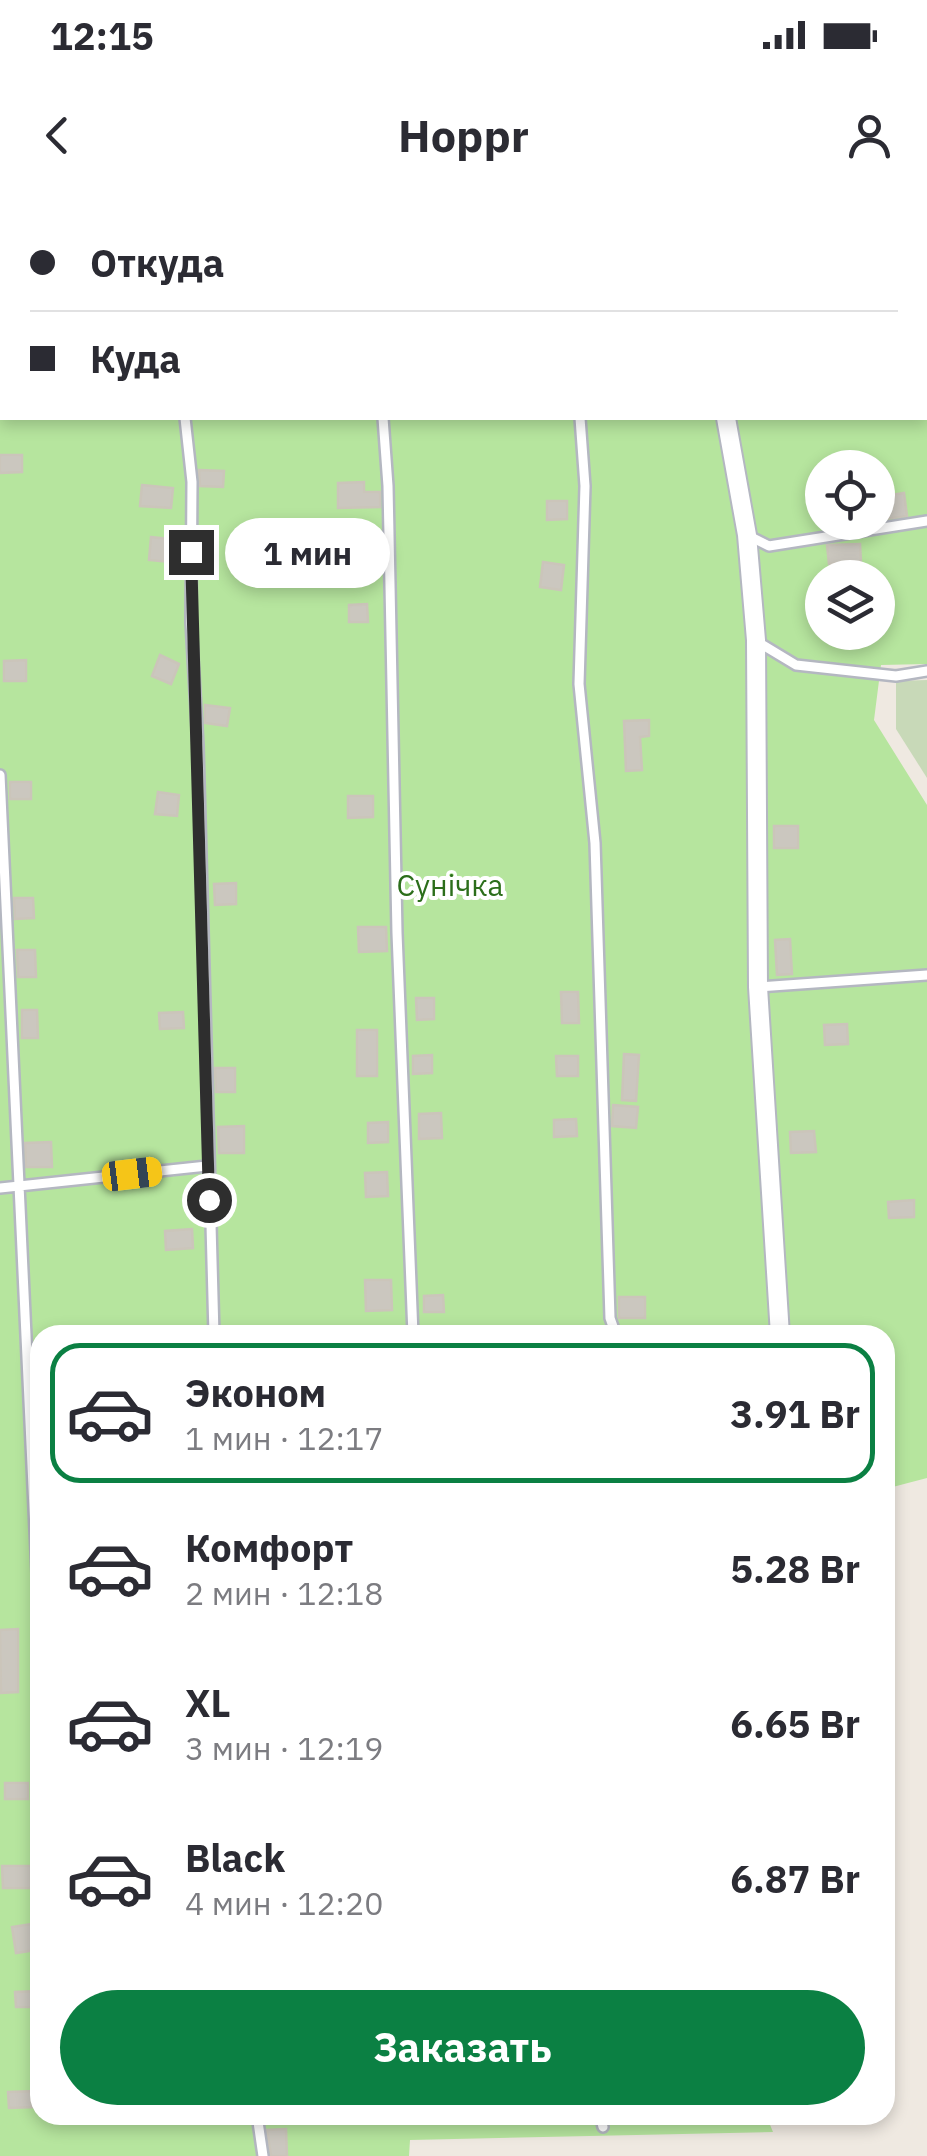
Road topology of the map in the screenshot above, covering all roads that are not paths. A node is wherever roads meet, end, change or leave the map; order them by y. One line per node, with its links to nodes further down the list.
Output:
1 (186, 420): 12 (lane)
2 (383, 420): 16 (lane)
3 (580, 420): 17 (lane)
4 (726, 420): 6 (street)
5 (927, 521): 6 (lane)
6 (747, 535): 7 (street)
7 (756, 640): 8 (lane); 11 (street)
8 (927, 671)
9 (0, 775): 14 (lane)
10 (927, 975): 11 (lane)
11 (758, 987): 18 (street)
12 (208, 1166): 14 (lane); 15 (lane)
13 (0, 1188): 14 (lane)
14 (19, 1188): 19 (lane)
15 (214, 1325)
16 (413, 1325)
17 (612, 1325)
18 (779, 1325)
19 (30, 1424)
20 (259, 2125): 21 (lane)
21 (262, 2156)

